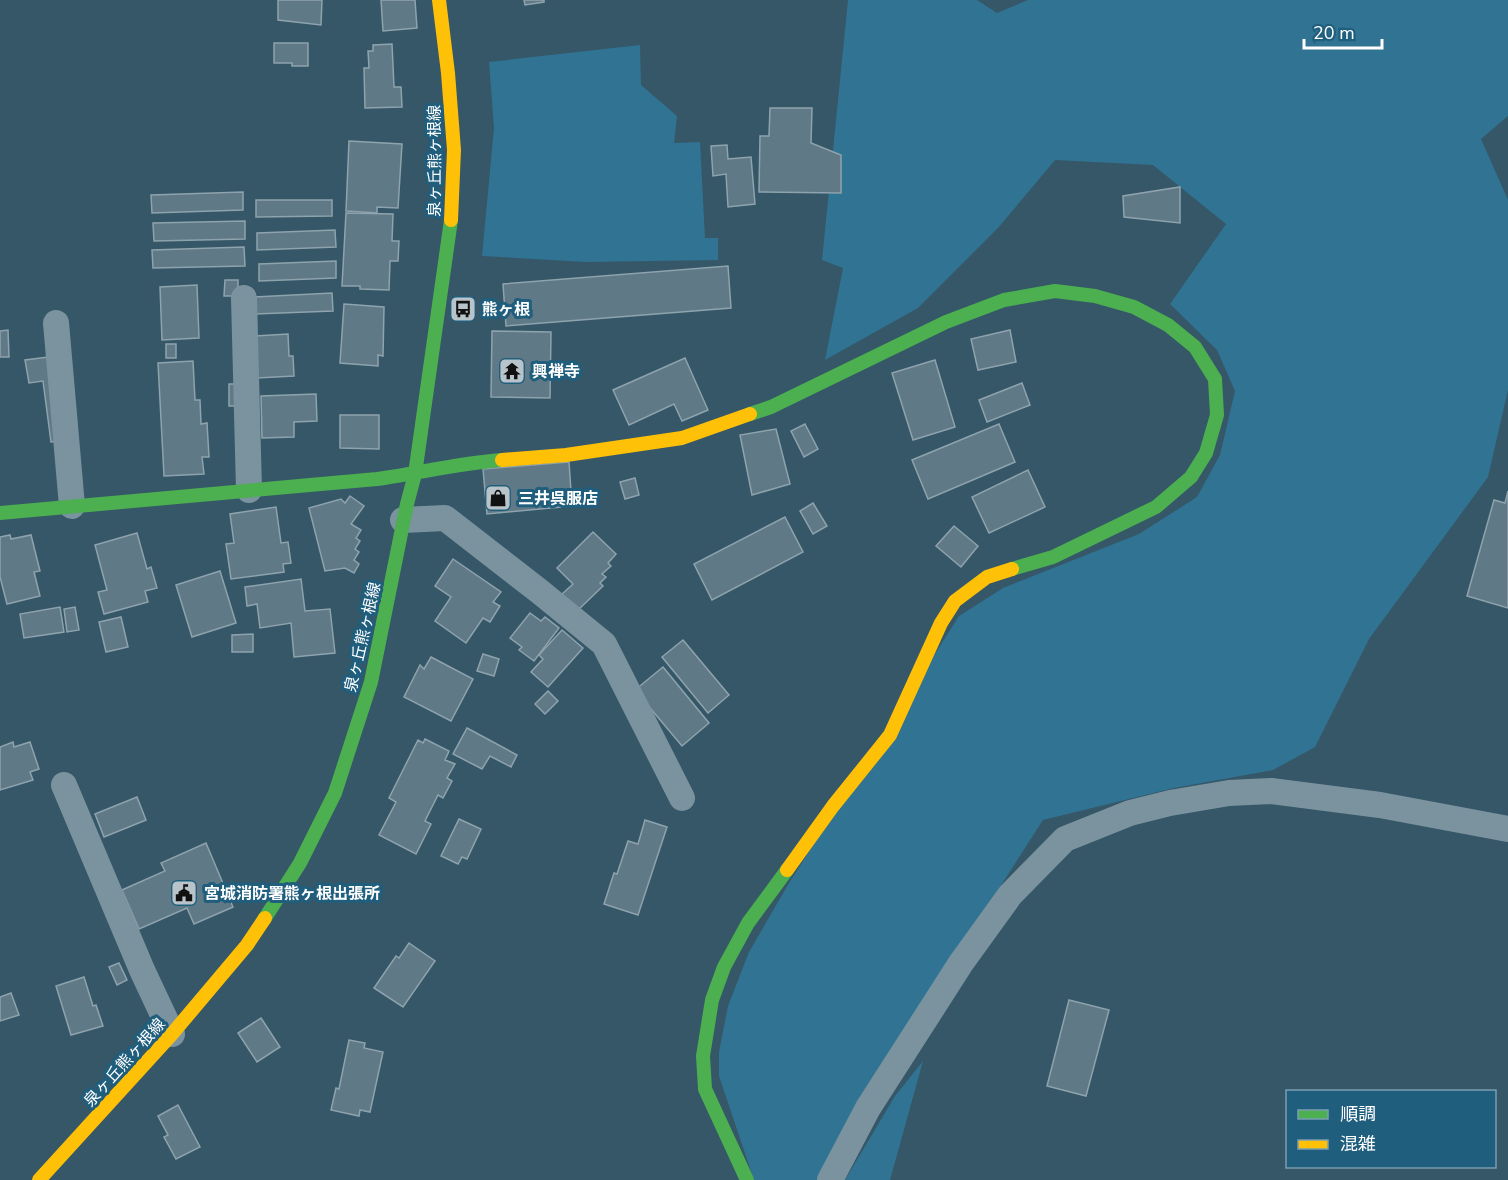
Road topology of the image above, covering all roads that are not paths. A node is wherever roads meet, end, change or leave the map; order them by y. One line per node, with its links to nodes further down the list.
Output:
1 (439, 0): 4 (street, 泉ヶ丘熊ヶ根線)
2 (244, 297): 5 (street)
3 (56, 323): 6 (street)
4 (414, 474): 5 (street); 8 (street, 泉ヶ丘熊ヶ根線); 14 (street)
5 (249, 490): 6 (street)
6 (72, 506): 7 (street)
7 (0, 513)
8 (403, 520): 10 (street); 12 (street, 泉ヶ丘熊ヶ根線)
9 (64, 785): 12 (street)
10 (682, 798)
11 (1508, 829): 15 (street)
12 (172, 1034): 13 (street, 泉ヶ丘熊ヶ根線)
13 (39, 1180)
14 (747, 1180)
15 (830, 1180)

